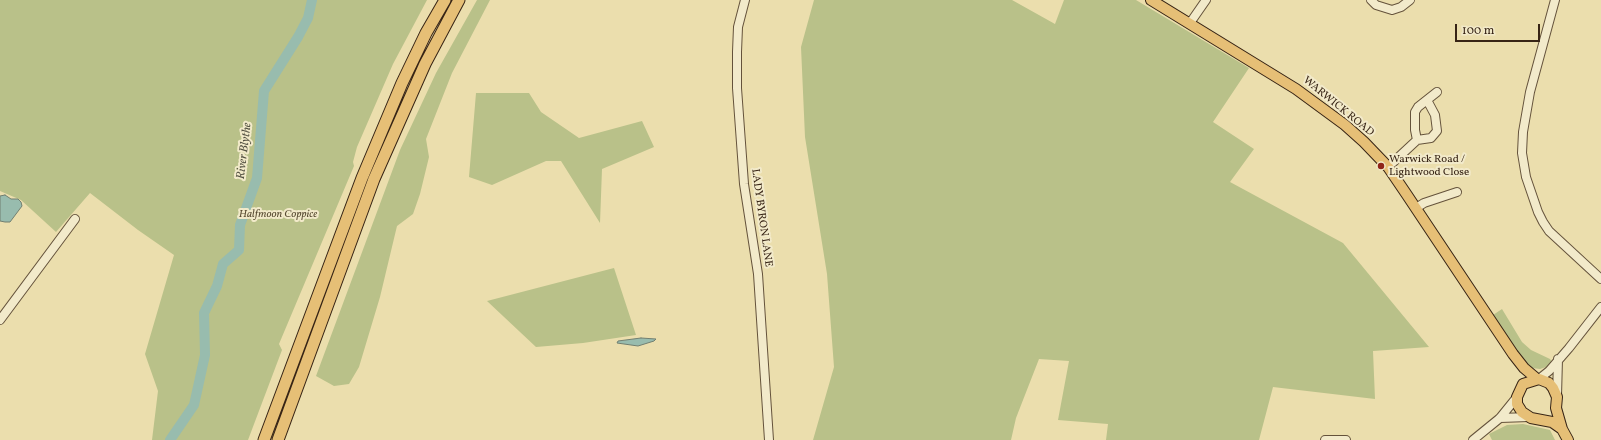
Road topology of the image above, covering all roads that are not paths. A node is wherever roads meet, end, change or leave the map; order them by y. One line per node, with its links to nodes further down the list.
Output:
1 (445, 0): 30 (highway)
2 (459, 0): 31 (highway)
3 (745, 0): 32 (street, LADY BYRON LANE)
4 (1151, 0): 9 (main road, WARWICK ROAD)
5 (1206, 0): 9 (street)
6 (1371, 0): 7 (street)
7 (1410, 0)
8 (1555, 0): 17 (street)
9 (1190, 23): 13 (main road, WARWICK ROAD)
10 (1437, 92): 11 (street)
11 (1426, 100): 12 (street); 12 (street)
12 (1417, 140): 13 (street)
13 (1388, 168): 15 (main road, WARWICK ROAD)
14 (1457, 192): 15 (street)
15 (1416, 208): 21 (main road, WARWICK ROAD)
16 (75, 219): 19 (street)
17 (1601, 279)
18 (1601, 307): 20 (street)
19 (0, 320)
20 (1559, 358): 22 (street); 25 (street)
21 (1519, 362): 22 (main road, WARWICK ROAD); 23 (main road, WARWICK ROAD)
22 (1538, 379): 23 (main road); 25 (main road, WARWICK ROAD)
23 (1522, 386): 24 (main road)
24 (1517, 397): 27 (street); 28 (main road)
25 (1556, 397): 26 (main road)
26 (1556, 408): 28 (main road); 29 (main road)
27 (1500, 418): 28 (street); 35 (street)
28 (1534, 418): 29 (main road)
29 (1562, 429): 36 (main road)
30 (264, 440)
31 (278, 440)
32 (769, 440)
33 (1325, 440): 34 (street)
34 (1346, 440)
35 (1473, 440)
36 (1568, 440)

